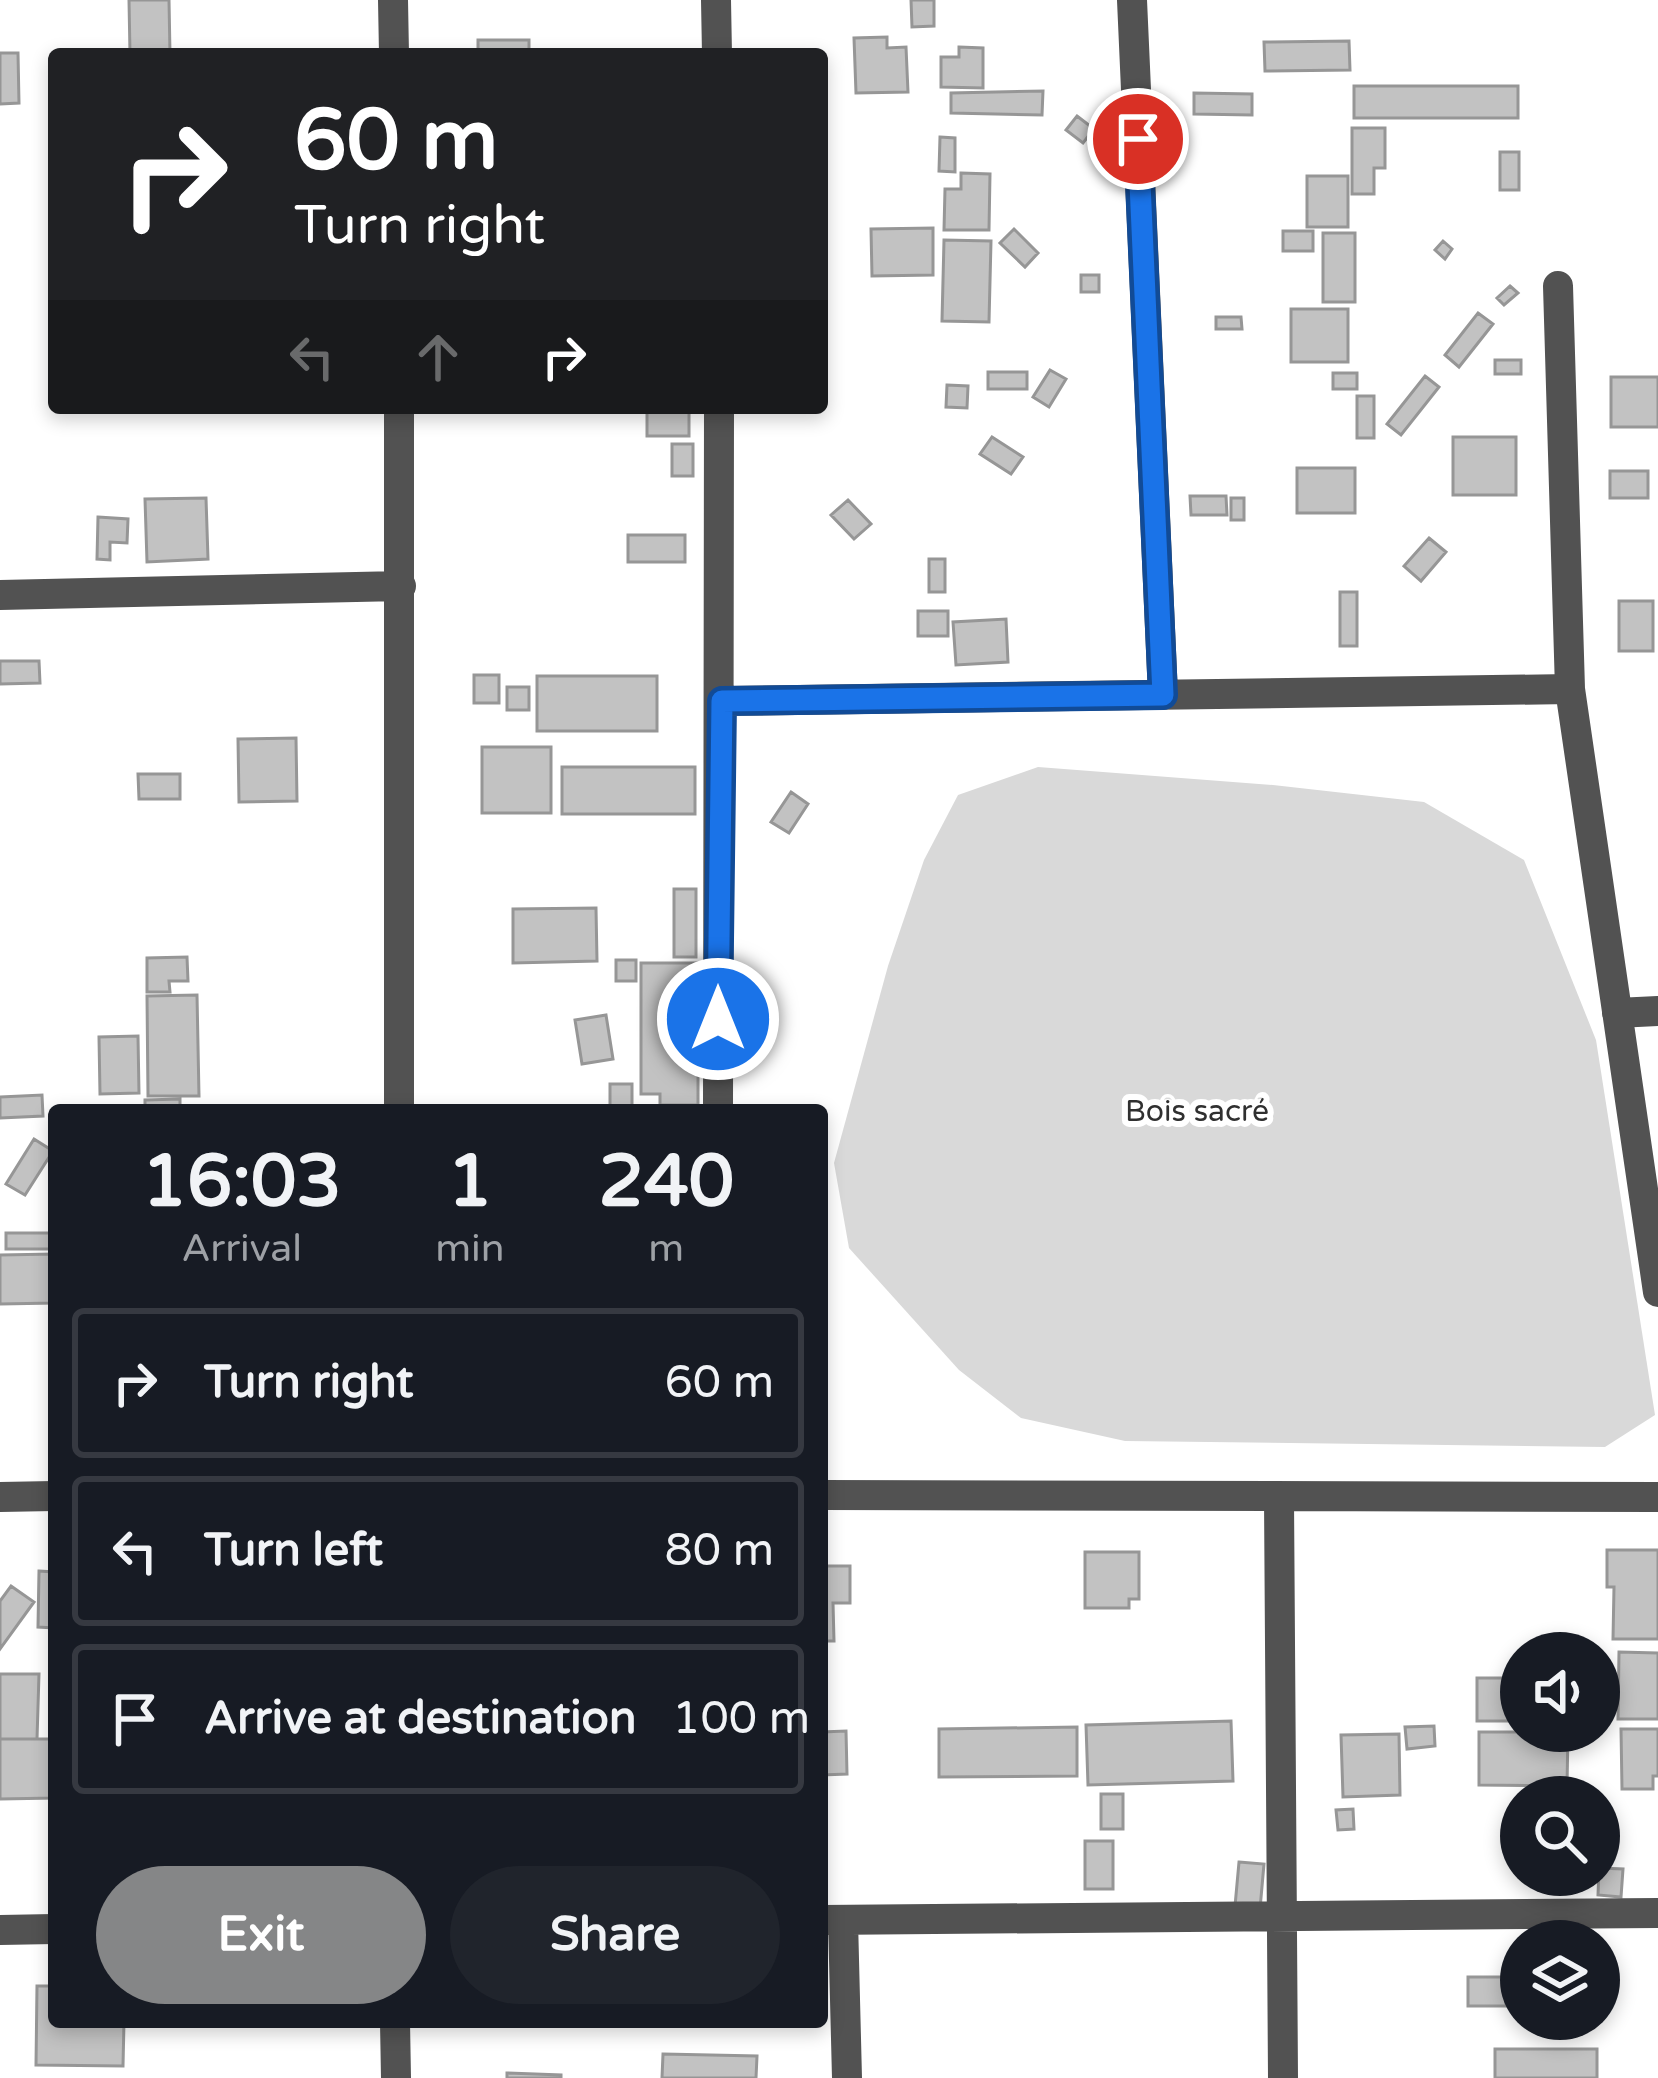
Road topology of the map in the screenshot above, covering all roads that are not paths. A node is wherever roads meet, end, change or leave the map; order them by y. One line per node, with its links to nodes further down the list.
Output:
1 (393, 0): 4 (street)
2 (716, 0): 5 (street)
3 (1132, 0): 12 (street)
4 (394, 48)
5 (717, 48)
6 (1558, 286): 11 (street)
7 (399, 414): 9 (street)
8 (719, 414): 13 (street)
9 (401, 586): 10 (street); 16 (street)
10 (0, 595)
11 (1570, 689): 12 (street); 15 (street)
12 (1163, 695): 13 (street)
13 (722, 701): 17 (street)
14 (1658, 1011): 15 (street)
15 (1617, 1013): 18 (street)
16 (399, 1104)
17 (718, 1104)
18 (1658, 1292)
19 (828, 1495): 23 (street)
20 (48, 1496): 21 (street)
21 (0, 1497)
22 (1658, 1497): 23 (street)
23 (1279, 1498): 25 (street)
24 (1658, 1913): 25 (street)
25 (1279, 1918): 26 (street); 32 (street)
26 (832, 1920): 31 (street)
27 (0, 1930): 28 (street)
28 (48, 1930)
29 (395, 2028): 30 (street)
30 (396, 2078)
31 (847, 2078)
32 (1282, 2078)

